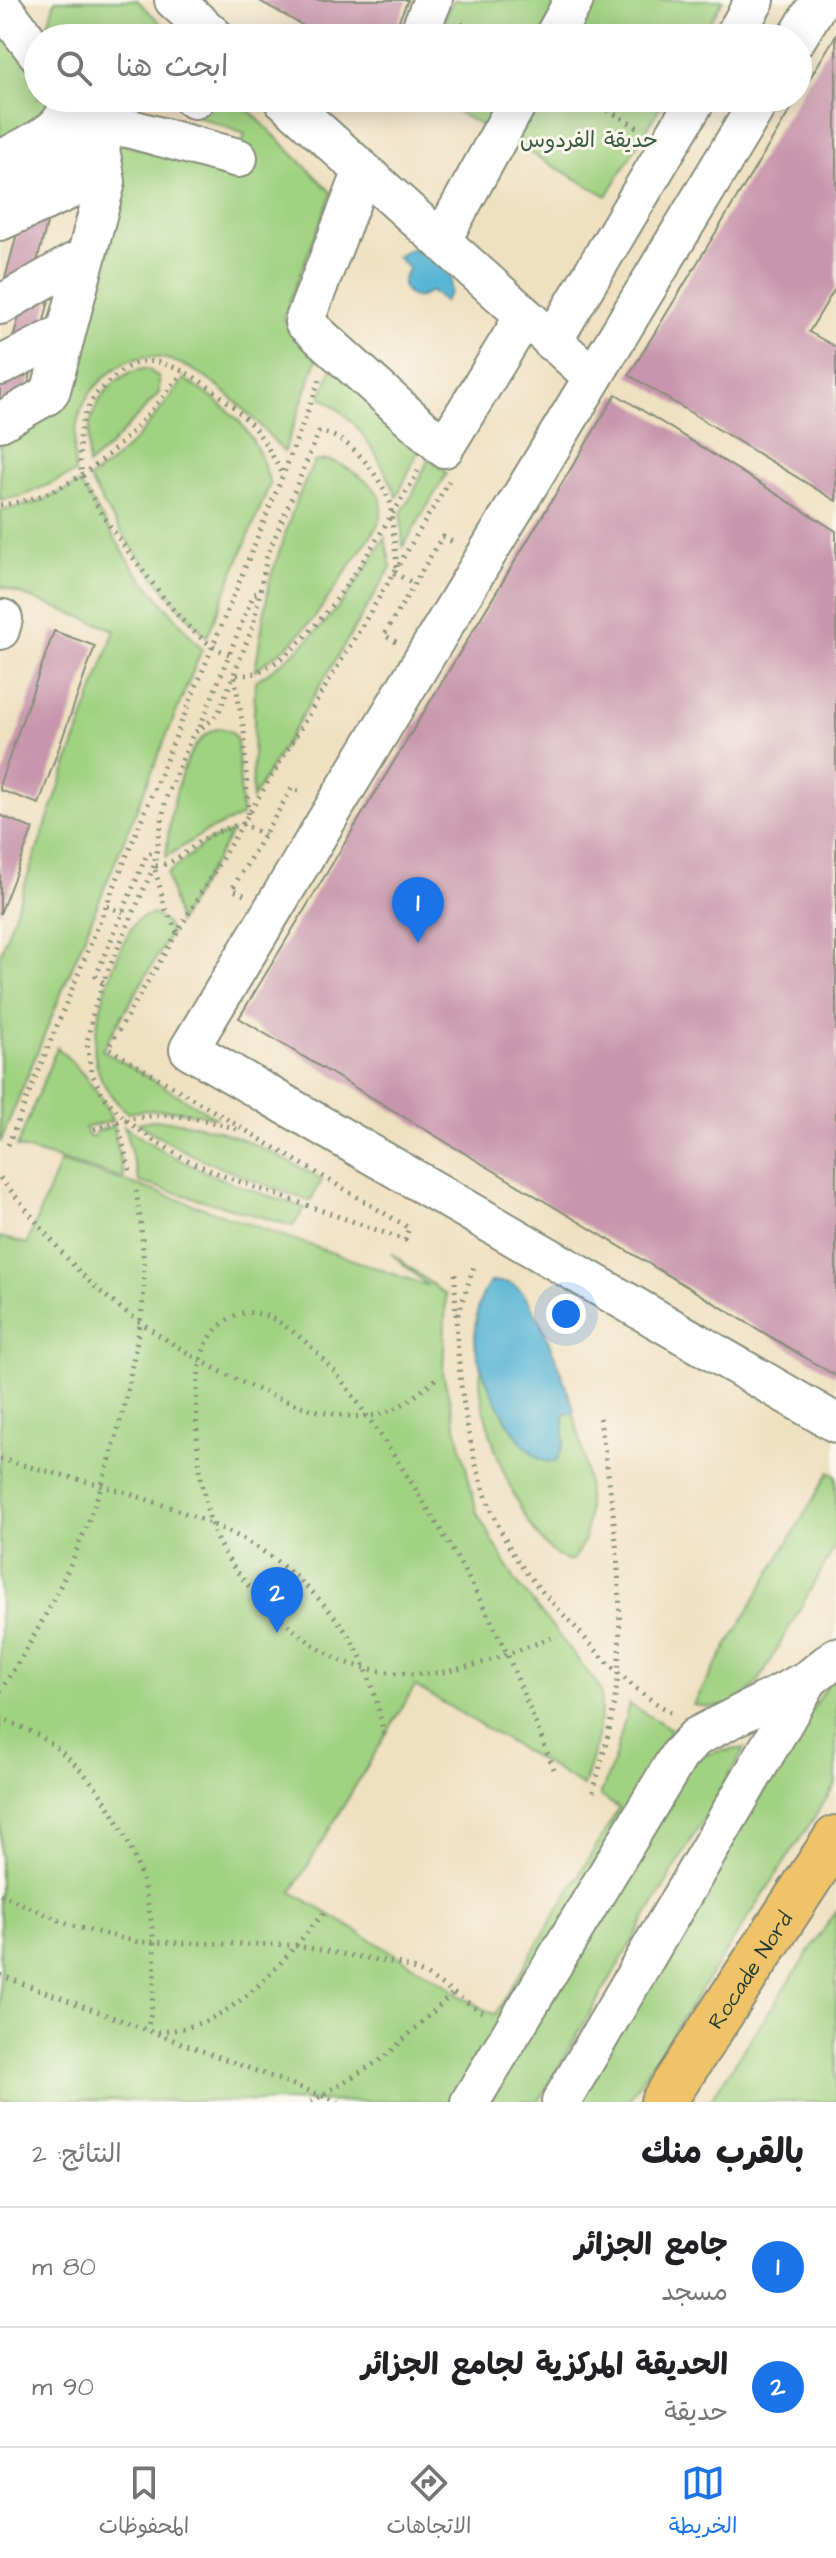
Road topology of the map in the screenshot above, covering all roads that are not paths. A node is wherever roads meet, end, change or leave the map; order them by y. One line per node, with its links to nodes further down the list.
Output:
1 (174, 0): 8 (street)
2 (433, 0): 9 (street)
3 (574, 0): 10 (street)
4 (755, 0): 11 (street)
5 (820, 0): 12 (street)
6 (10, 4): 7 (street); 13 (street)
7 (28, 24)
8 (201, 24)
9 (423, 24)
10 (561, 24)
11 (741, 24)
12 (805, 24)
13 (24, 29)
14 (111, 112): 20 (street)
15 (135, 112): 36 (street)
16 (298, 112): 22 (street)
17 (512, 112): 26 (street)
18 (687, 112): 31 (street)
19 (753, 112): 35 (street)
20 (81, 119): 21 (street); 23 (street); 24 (street); 28 (street)
21 (0, 167)
22 (363, 171): 26 (street); 31 (street)
23 (77, 183): 25 (street); 27 (street)
24 (0, 192)
25 (0, 221)
26 (441, 241): 31 (street)
27 (0, 250)
28 (75, 262): 29 (street); 30 (street)
29 (65, 300): 32 (street); 33 (street)
30 (0, 305)
31 (538, 330): 35 (street)
32 (0, 334)
33 (55, 338): 34 (street); 36 (street)
34 (0, 366)
35 (593, 377): 39 (street)
36 (41, 388): 37 (street); 38 (street)
37 (0, 399)
38 (0, 422)
39 (836, 1423)
40 (836, 1632): 41 (street)
41 (822, 1668): 43 (street); 44 (street)
42 (836, 1838): 45 (highway, Rocade Nord)
43 (470, 2102)
44 (561, 2102)
45 (663, 2102)

